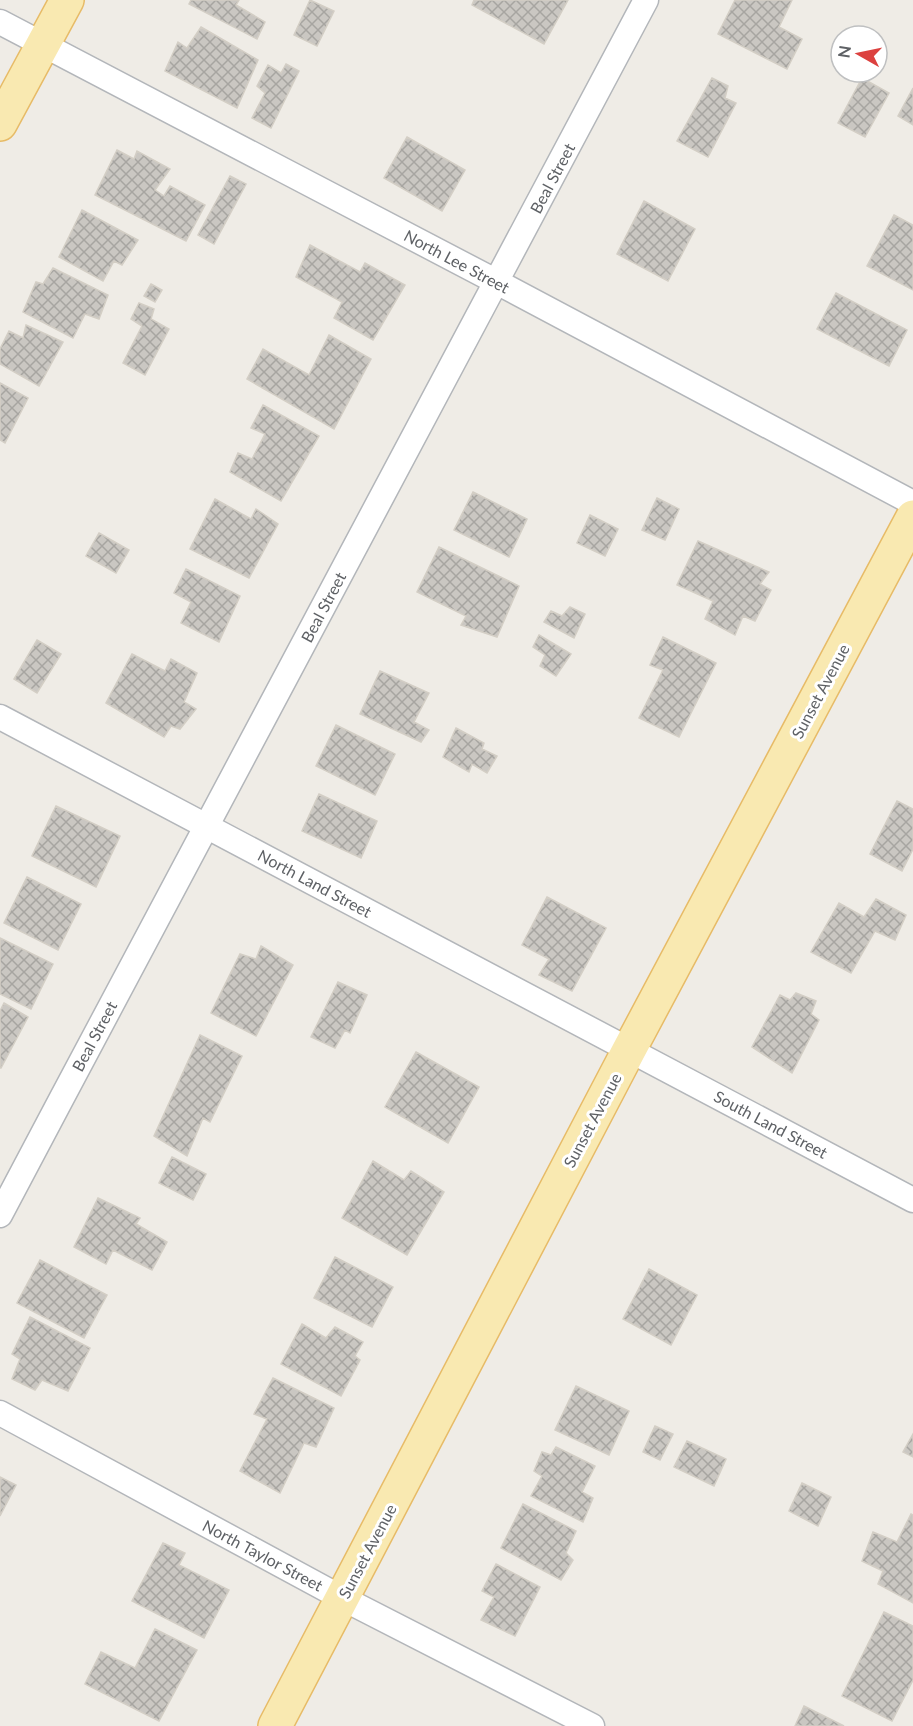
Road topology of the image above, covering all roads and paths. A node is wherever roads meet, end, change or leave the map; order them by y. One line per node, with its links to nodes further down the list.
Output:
1 (67, 0): 4 (main road)
2 (646, 0): 6 (street, Beal Street)
3 (0, 22): 4 (street, North Lee Street)
4 (43, 45): 5 (main road); 6 (street, North Lee Street)
5 (0, 124)
6 (497, 282): 7 (street, North Lee Street); 10 (street, Beal Street)
7 (913, 503)
8 (913, 517): 11 (main road, Sunset Avenue)
9 (0, 717): 10 (street, North Land Street)
10 (206, 825): 11 (street, North Land Street); 13 (street, Beal Street)
11 (629, 1050): 12 (street, South Land Street); 15 (main road, Sunset Avenue)
12 (913, 1200)
13 (0, 1215)
14 (0, 1413): 15 (street, North Taylor Street)
15 (342, 1598): 16 (main road, Sunset Avenue); 17 (street, North Taylor Street)
16 (275, 1726)
17 (592, 1726)

